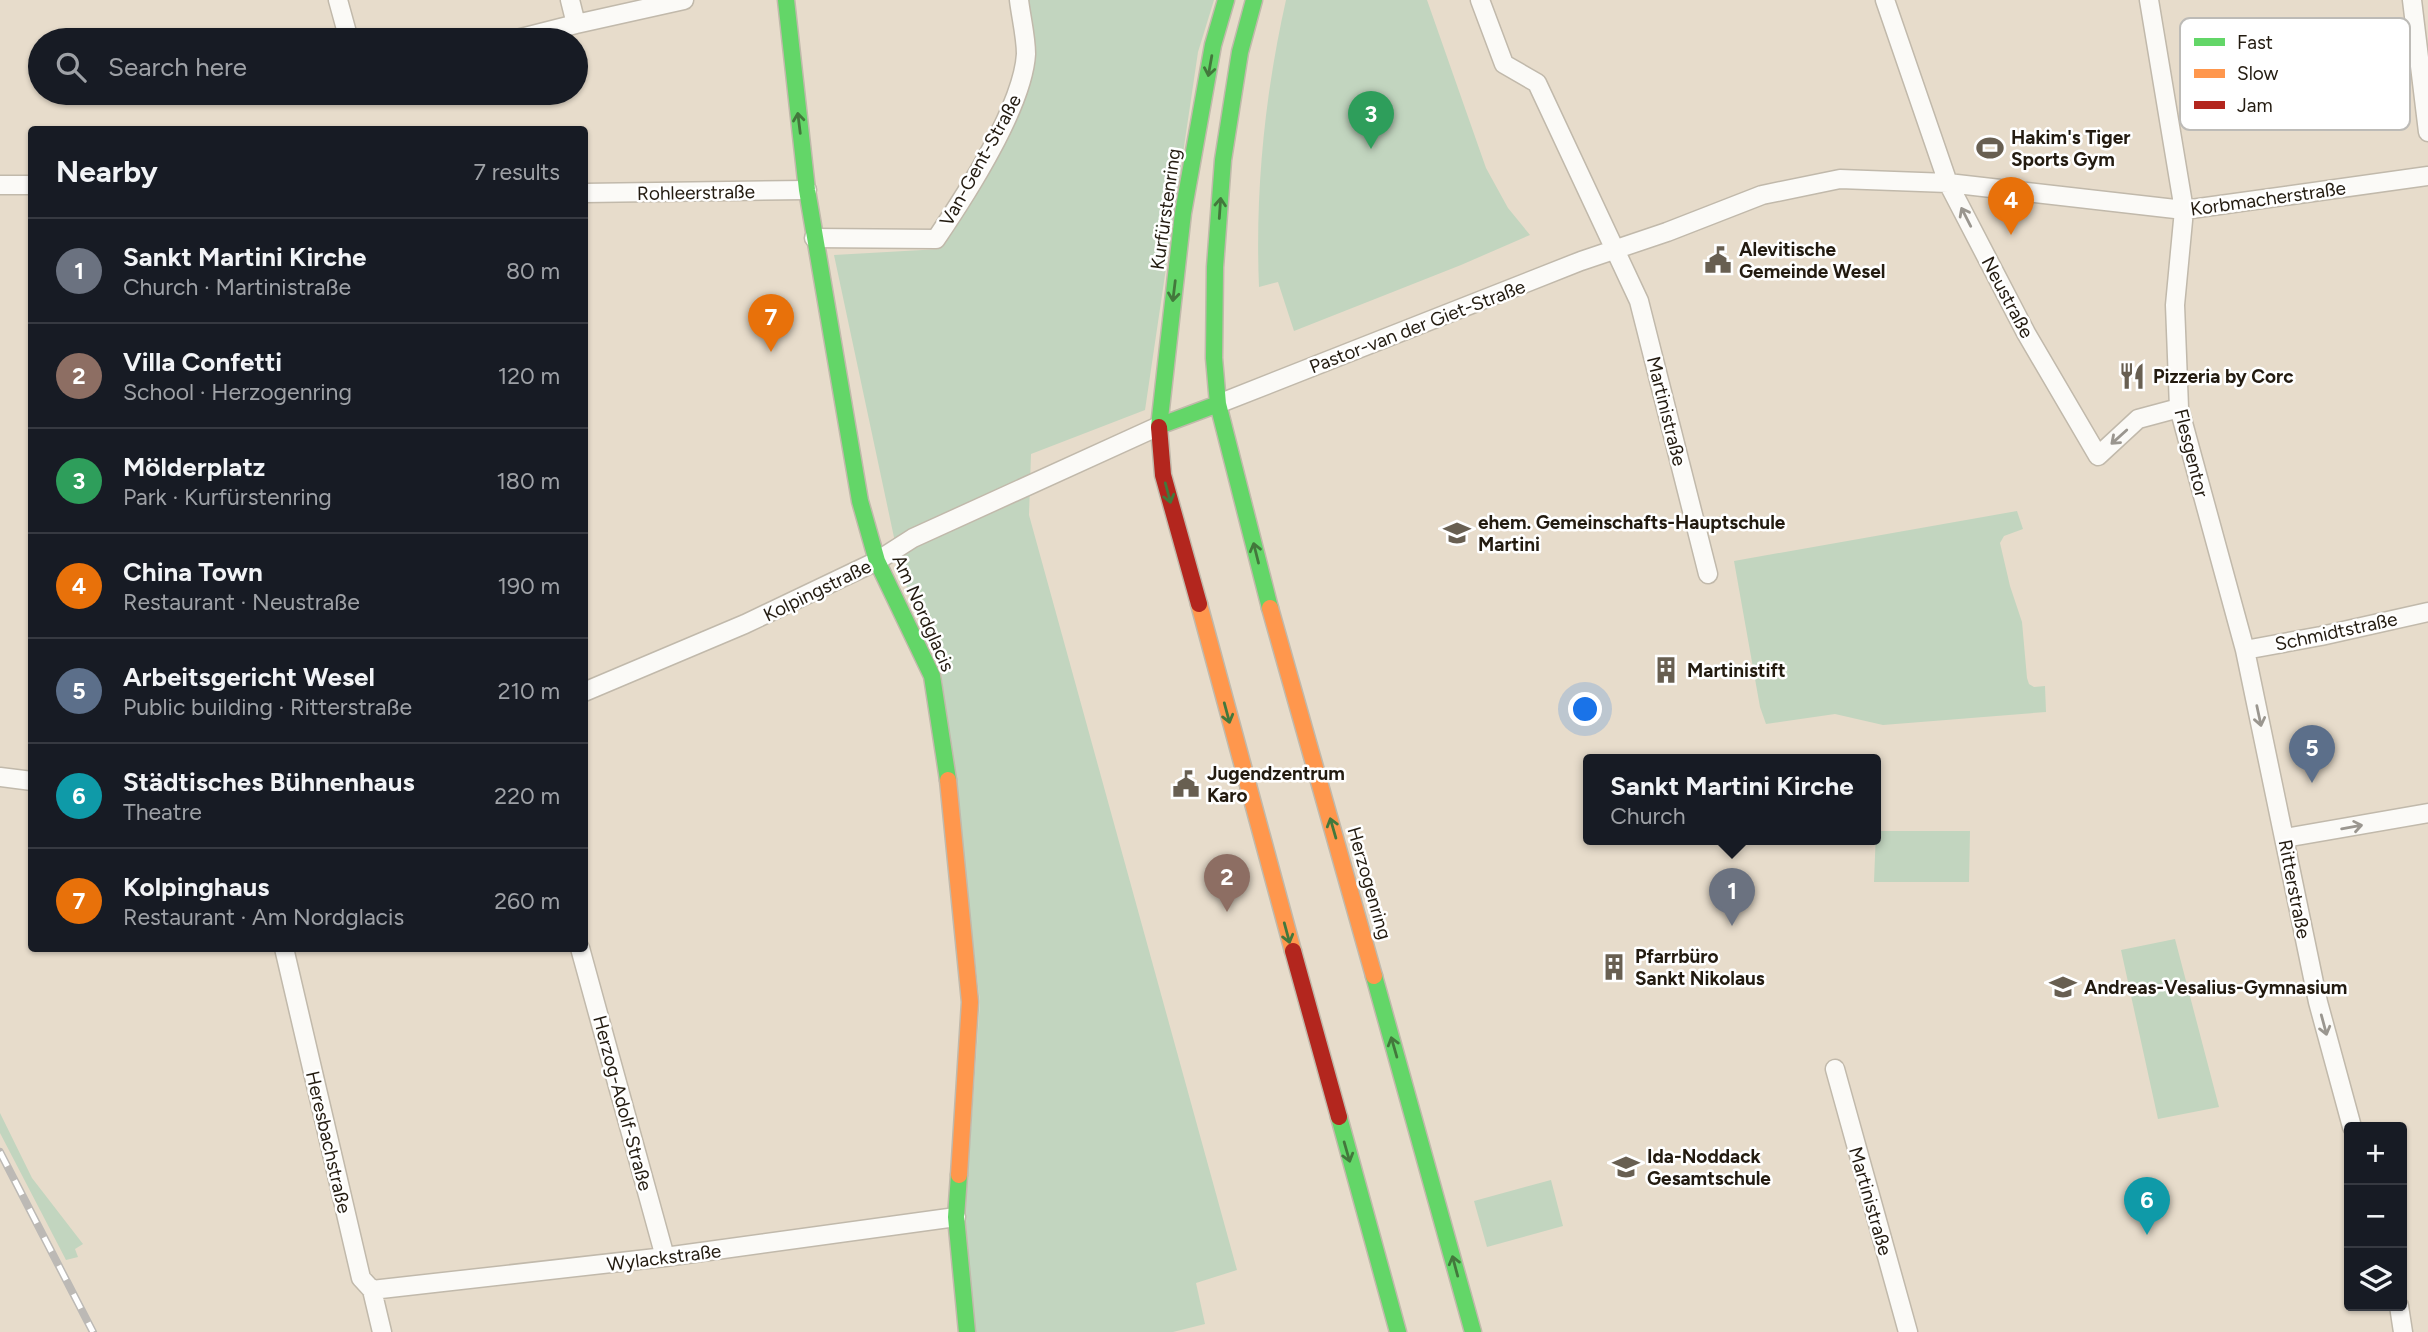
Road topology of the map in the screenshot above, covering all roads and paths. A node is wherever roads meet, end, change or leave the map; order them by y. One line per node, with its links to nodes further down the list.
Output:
1 (338, 0): 13 (street)
2 (570, 0): 12 (street)
3 (684, 0): 12 (street)
4 (786, 0): 20 (main road, Am Nordglacis, one-way to 4)
5 (1019, 0): 23 (street, Van-Gent-Straße)
6 (1226, 0): 27 (main road, Kurfürstenring, one-way to 27)
7 (1254, 0): 25 (main road, one-way to 7)
8 (1480, 0): 24 (street, Martinistraße)
9 (1885, 0): 17 (street, Neustraße)
10 (2149, 0): 22 (street, Flesgentor)
11 (2412, 0): 15 (street)
12 (576, 24): 14 (street)
13 (346, 28)
14 (560, 28)
15 (2428, 132)
16 (2428, 176): 22 (street, Korbmacherstraße)
17 (1948, 183): 22 (street, Korbmacherstraße); 24 (street, Korbmacherstraße); 26 (street, Neustraße, one-way to 17)
18 (0, 184): 19 (street)
19 (28, 185)
20 (807, 190): 21 (street, Rohleerstraße); 23 (main road, Am Nordglacis)
21 (588, 193)
22 (2184, 210): 26 (street, Flesgentor)
23 (814, 238): 28 (main road, Am Nordglacis)
24 (1616, 251): 25 (street, Pastor-van der Giet-Straße); 29 (street, Martinistraße)
25 (1219, 404): 27 (main road); 48 (main road, Herzogenring, one-way to 25)
26 (2179, 408): 31 (street, Flesgentor)
27 (1159, 426): 28 (street, Kolpingstraße); 47 (main road, one-way to 47)
28 (877, 561): 32 (street, Kolpingstraße); 41 (main road, Am Nordglacis)
29 (1708, 574)
30 (2428, 612): 31 (street, Schmidtstraße)
31 (2245, 650): 36 (street, Ritterstraße, one-way to 36)
32 (588, 690)
33 (0, 778): 34 (street)
34 (28, 781)
35 (2428, 813): 36 (street, one-way to 35)
36 (2285, 838): 40 (street, Ritterstraße, one-way to 40)
37 (285, 952): 43 (street, Heresbachstraße)
38 (581, 952): 42 (street, Herzog-Adolf-Straße)
39 (1835, 1069): 49 (street, Martinistraße)
40 (2351, 1122)
41 (956, 1217): 42 (street, Wylackstraße); 46 (main road, Am Nordglacis)
42 (665, 1257): 43 (street, Wylackstraße)
43 (372, 1290): 45 (street, Heresbachstraße)
44 (2400, 1311): 50 (street)
45 (382, 1332)
46 (967, 1332)
47 (1398, 1332)
48 (1474, 1332)
49 (1908, 1332)
50 (2403, 1332)

